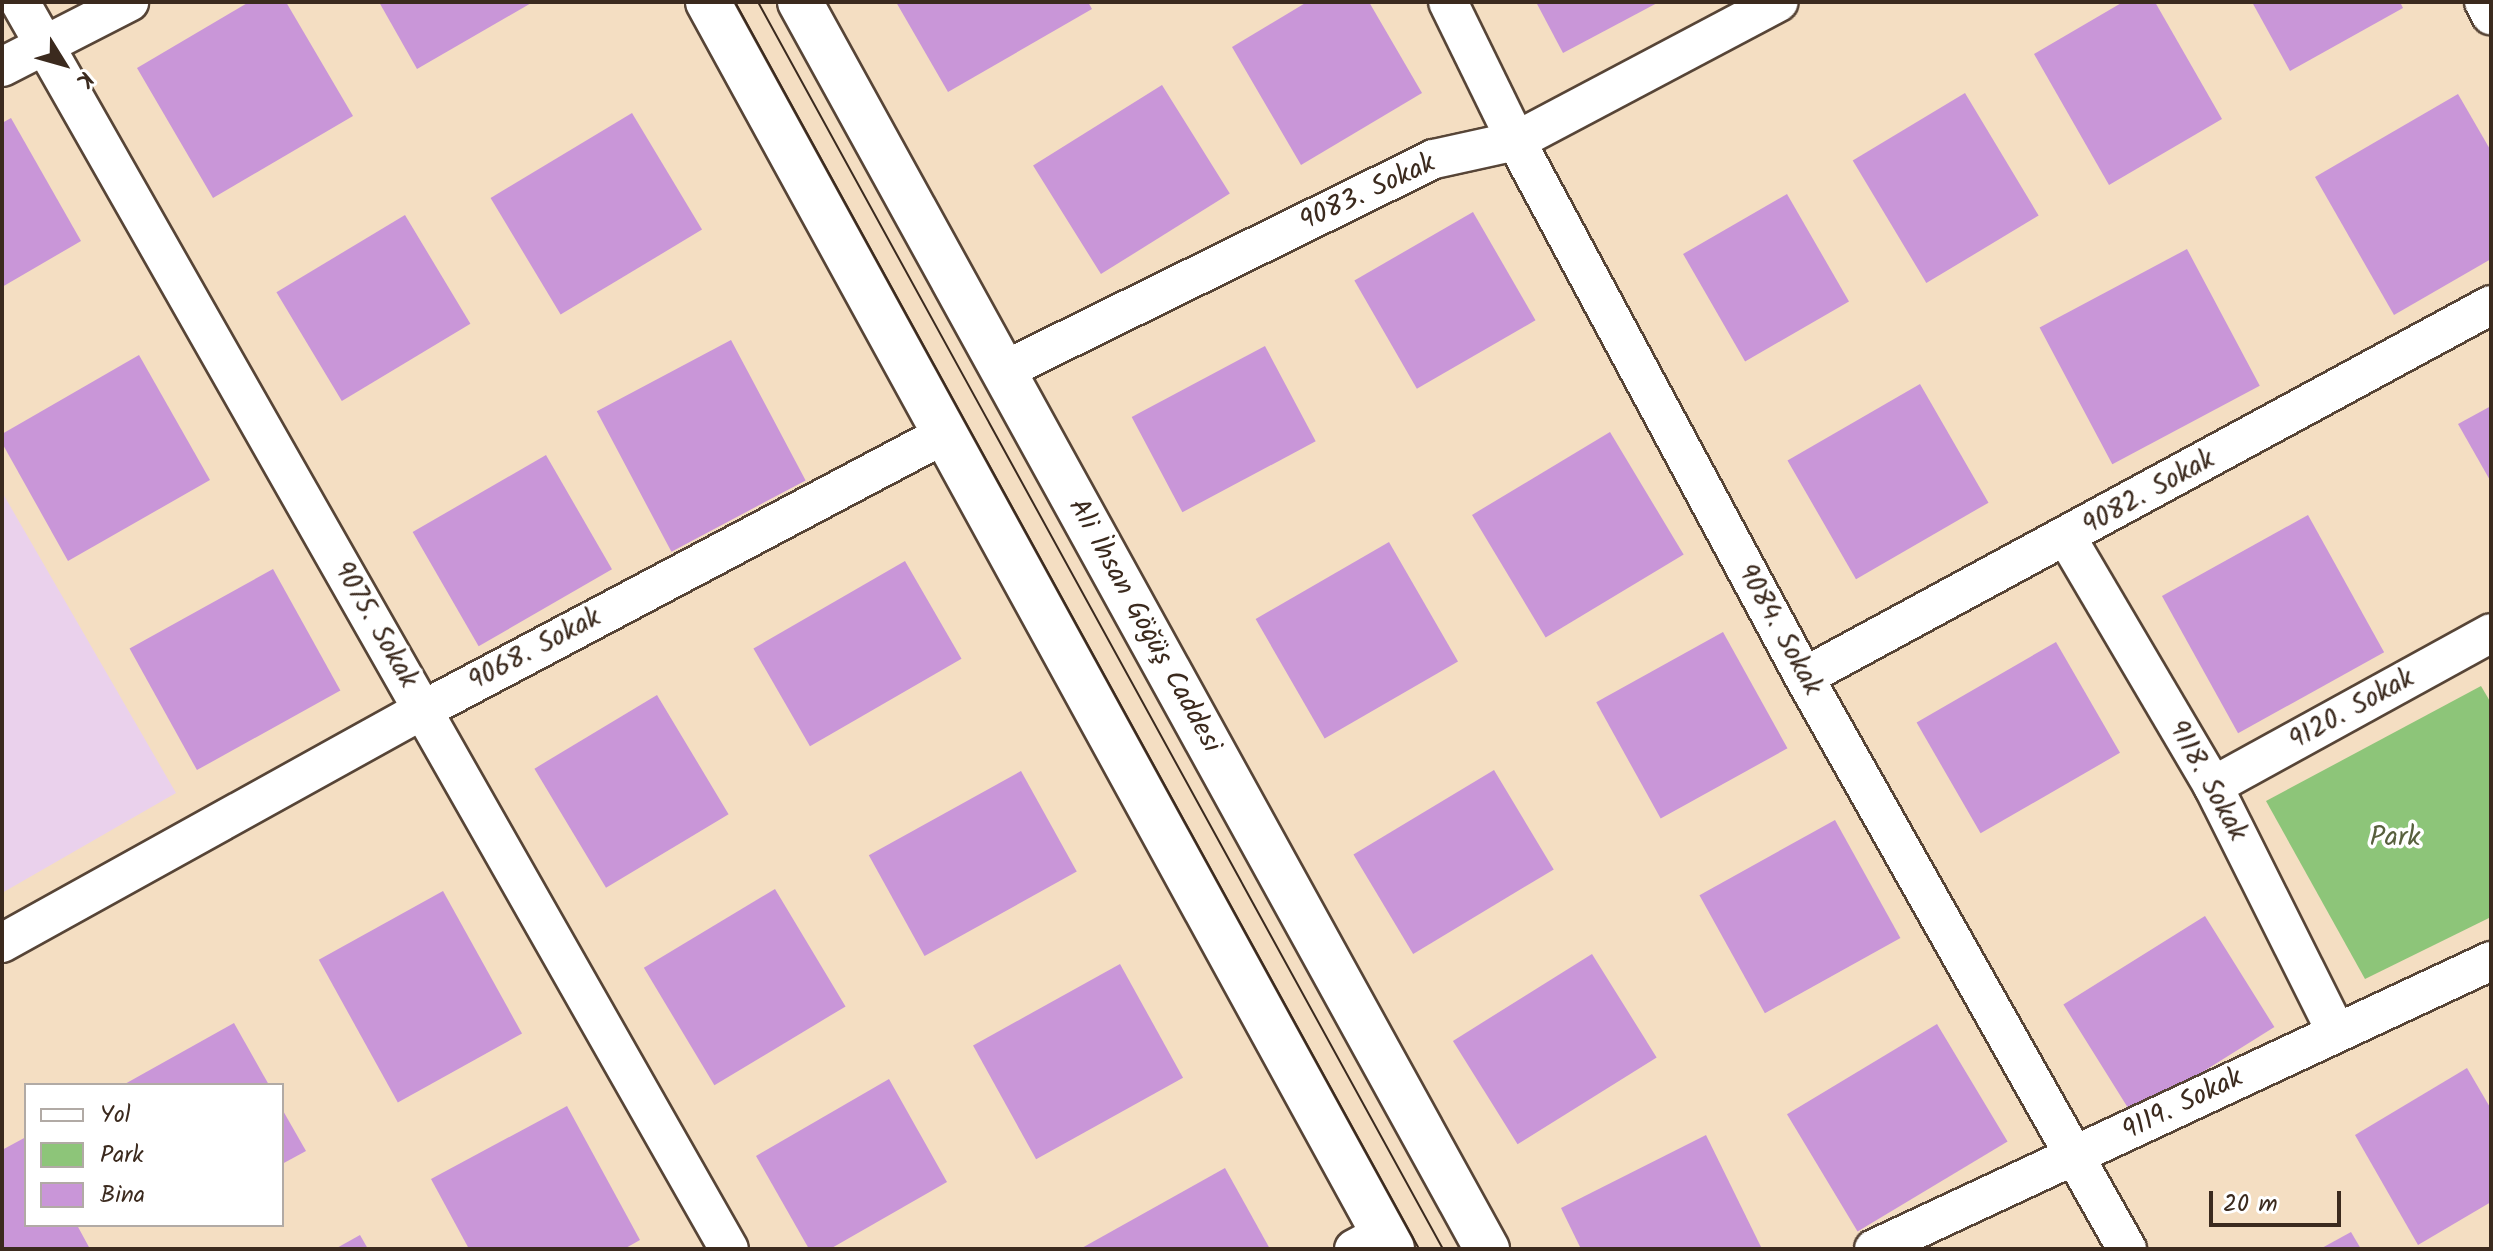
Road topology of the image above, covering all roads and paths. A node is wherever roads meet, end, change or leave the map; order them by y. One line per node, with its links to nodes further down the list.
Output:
1 (20, 2): 9 (street, 9075. Sokak)
2 (129, 2): 9 (street)
3 (708, 2): 14 (main road)
4 (800, 2): 13 (main road, Ali İhsan Göğüş Caddesi)
5 (1448, 2): 11 (street, 9084. Sokak)
6 (2484, 2): 8 (street)
7 (1774, 3): 11 (street, 9083. Sokak)
8 (2491, 15)
9 (45, 45): 10 (street); 18 (street, 9075. Sokak)
10 (2, 67)
11 (1516, 141): 13 (street, 9083. Sokak); 17 (street, 9084. Sokak)
12 (2491, 305): 15 (street, 9082. Sokak)
13 (1003, 371): 26 (main road, Ali İhsan Göğüş Caddesi)
14 (945, 434): 18 (street, 9068. Sokak); 24 (main road)
15 (2067, 538): 17 (street, 9082. Sokak); 19 (street, 9118. Sokak)
16 (2491, 633): 19 (street, 9120. Sokak)
17 (1804, 677): 23 (street, 9084. Sokak)
18 (423, 710): 20 (street, 9068. Sokak); 25 (street, 9075. Sokak)
19 (2213, 786): 22 (street, 9118. Sokak)
20 (2, 943)
21 (2491, 961): 22 (street, 9119. Sokak)
22 (2335, 1030): 23 (street, 9119. Sokak)
23 (2076, 1157): 27 (street, 9119. Sokak); 28 (street, 9084. Sokak)
24 (1377, 1244)
25 (725, 1248)
26 (1487, 1249)
27 (1874, 1249)
28 (2127, 1249)

